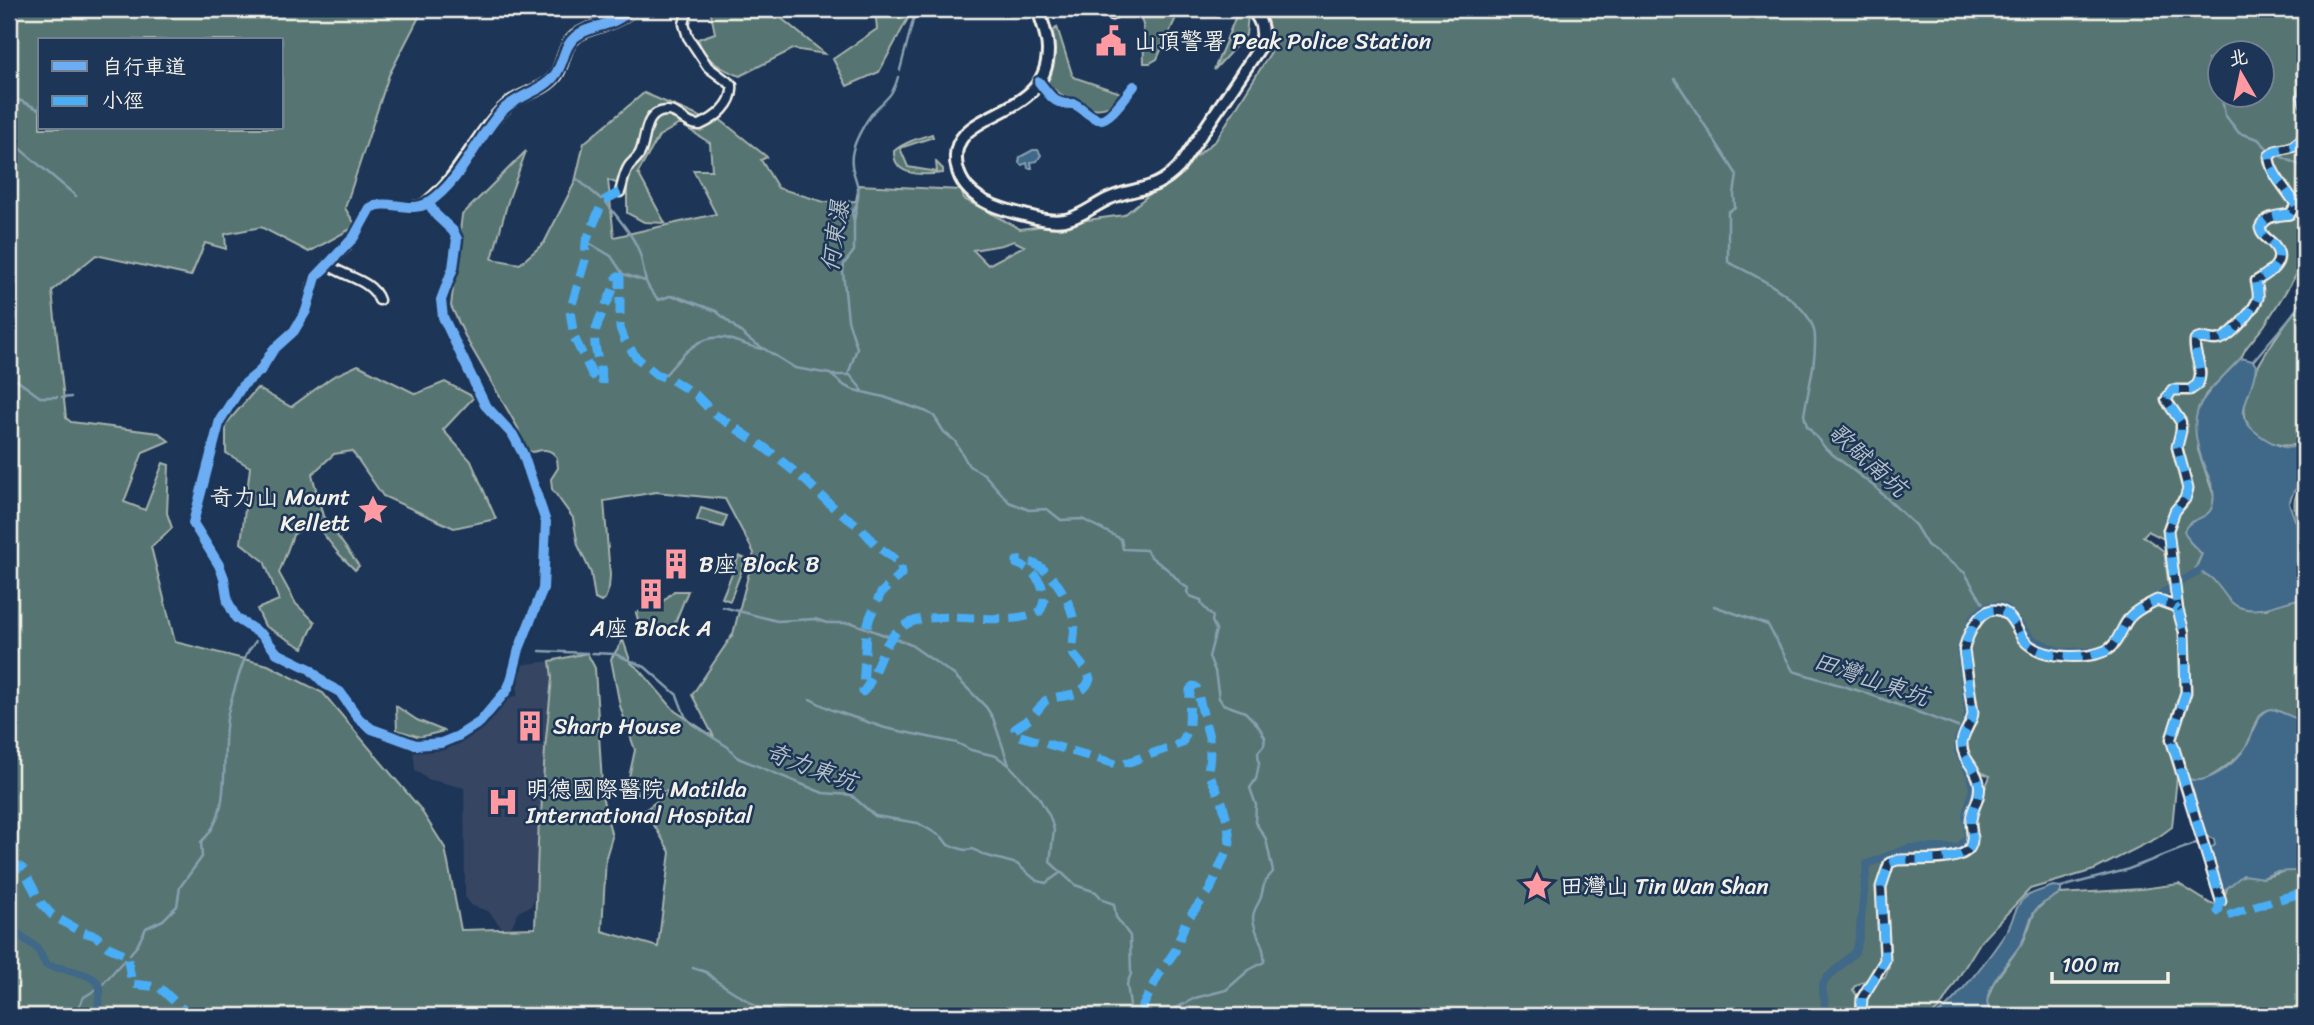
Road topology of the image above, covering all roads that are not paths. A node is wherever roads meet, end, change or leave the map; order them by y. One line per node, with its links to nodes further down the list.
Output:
1 (632, 9): 11 (main road)
2 (688, 9): 10 (street)
3 (1038, 9): 6 (main road)
4 (1251, 9): 6 (main road)
5 (2305, 68): 8 (street)
6 (1039, 82): 7 (street)
7 (1133, 86)
8 (2305, 104)
9 (2305, 137): 14 (street)
10 (620, 192)
11 (429, 202): 12 (street); 12 (street)
12 (327, 264): 13 (street)
13 (379, 300)
14 (2175, 589): 15 (street); 16 (street)
15 (2157, 600): 16 (street); 18 (street)
16 (2178, 610): 17 (street)
17 (2221, 901)
18 (1861, 1016)

